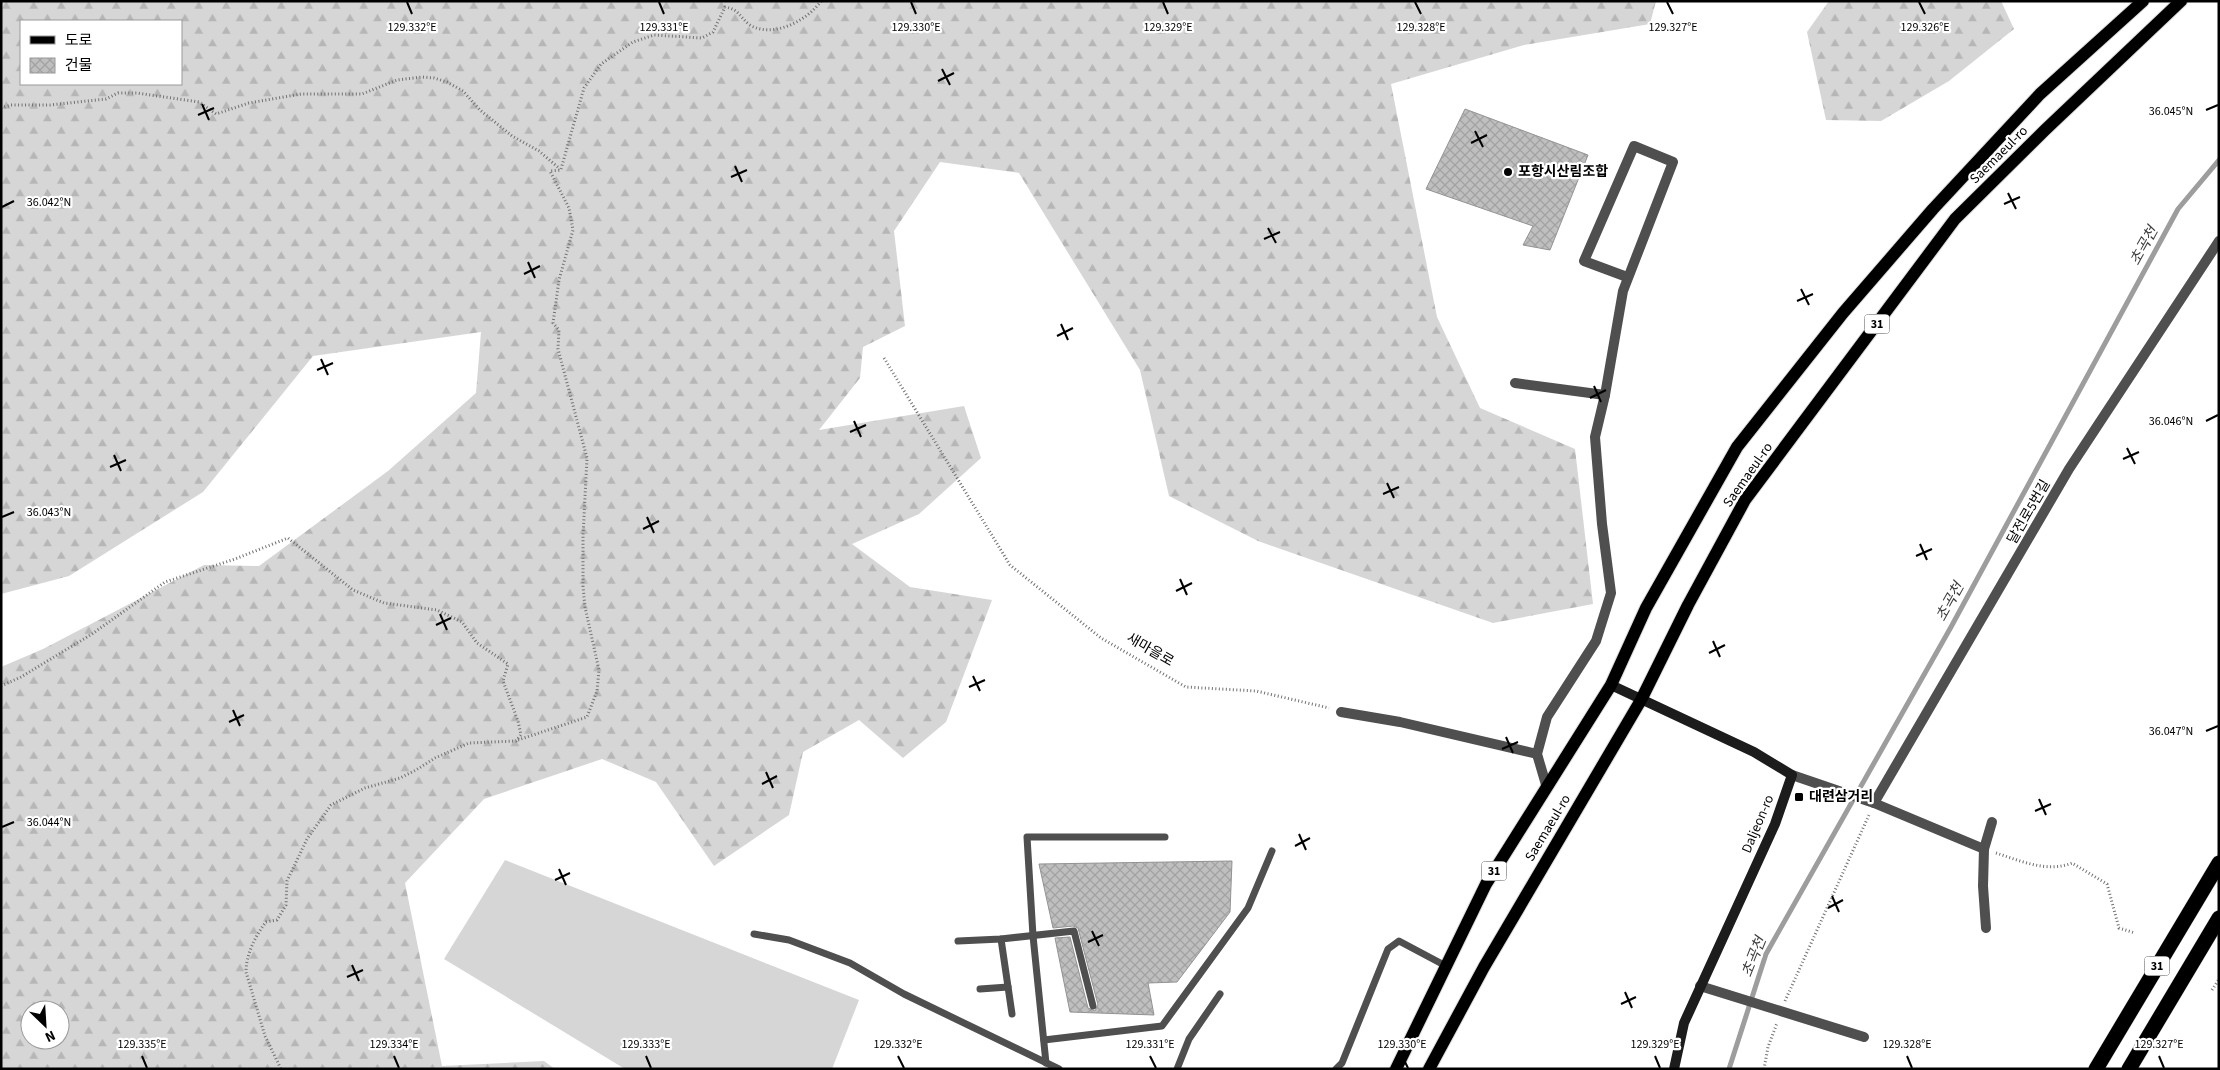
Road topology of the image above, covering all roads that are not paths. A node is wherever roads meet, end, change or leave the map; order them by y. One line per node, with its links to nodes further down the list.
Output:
1 (2143, 1): 7 (main road, Saemaeul-ro / 31)
2 (2181, 1): 8 (main road, Saemaeul-ro / 31)
3 (2219, 242): 13 (street, 달전로5번길)
4 (1627, 277): 4 (street); 6 (street)
5 (1515, 384): 6 (street)
6 (1606, 395): 10 (street)
7 (1612, 685): 8 (street); 12 (main road, Saemaeul-ro / 31)
8 (1641, 700): 11 (street); 39 (main road, Saemaeul-ro / 31)
9 (1341, 712): 10 (street)
10 (1537, 754): 12 (street)
11 (1792, 775): 13 (street); 27 (street, Daljeon-ro)
12 (1547, 788): 25 (main road, Saemaeul-ro / 31)
13 (1870, 802): 16 (street)
14 (1992, 822): 16 (street)
15 (1165, 837): 22 (lane)
16 (1984, 849): 20 (street)
17 (1272, 851): 33 (lane)
18 (2219, 863): 41 (highway, 31)
19 (2219, 918): 42 (highway, 31)
20 (1986, 928)
21 (754, 934): 34 (lane)
22 (1033, 936): 23 (lane); 30 (lane); 33 (lane)
23 (1001, 939): 24 (lane); 26 (lane)
24 (958, 941)
25 (1446, 966): 37 (lane); 38 (main road, Saemaeul-ro / 31)
26 (1008, 987): 28 (lane); 31 (lane)
27 (1705, 987): 32 (street); 40 (street, Daljeon-ro)
28 (980, 989)
29 (1220, 994): 36 (lane)
30 (1093, 1006)
31 (1012, 1014)
32 (1864, 1037)
33 (1044, 1040): 34 (lane)
34 (1046, 1062): 35 (lane)
35 (1059, 1069)
36 (1177, 1069)
37 (1336, 1069)
38 (1396, 1069)
39 (1429, 1069)
40 (1674, 1069)
41 (2096, 1069)
42 (2129, 1069)

